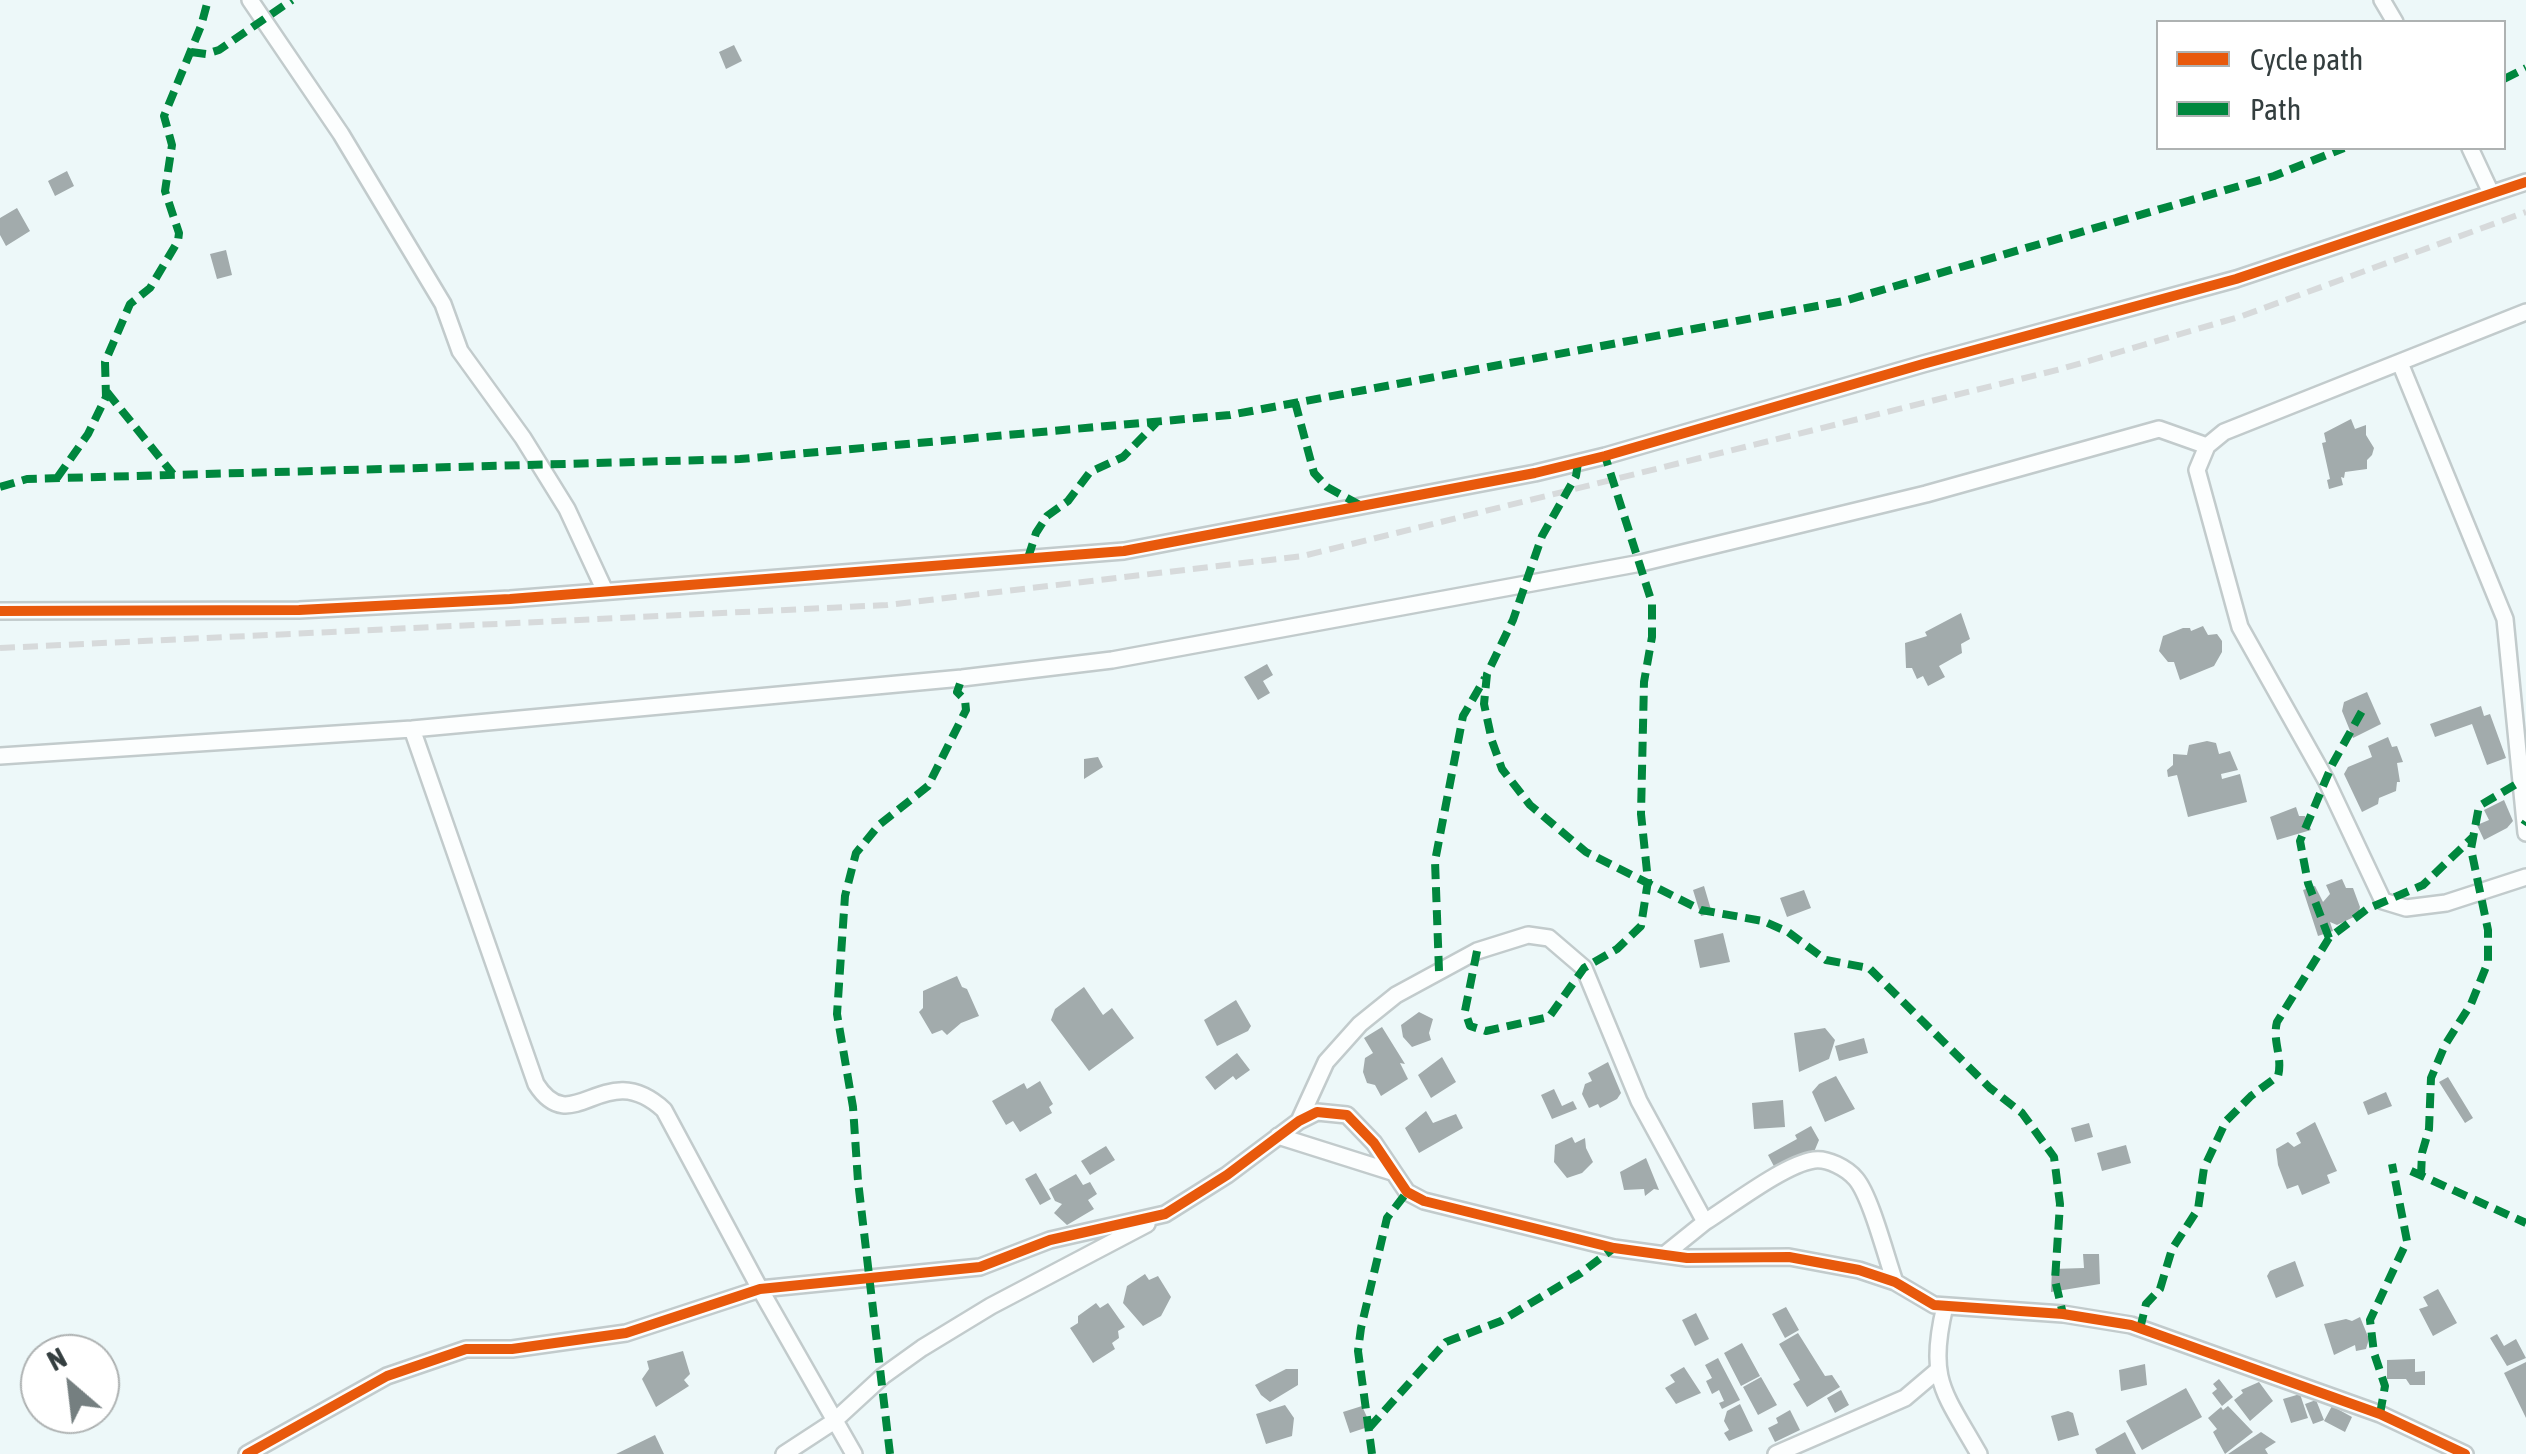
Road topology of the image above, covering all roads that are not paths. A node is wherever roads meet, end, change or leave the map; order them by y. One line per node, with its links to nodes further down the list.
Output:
1 (250, 0): 8 (street)
2 (2471, 150): 4 (street)
3 (2526, 182): 4 (street)
4 (2491, 193): 8 (street)
5 (2526, 312): 6 (street)
6 (2400, 363): 7 (street); 12 (street)
7 (2207, 446): 10 (street); 13 (street)
8 (605, 591): 9 (street)
9 (0, 611)
10 (412, 730): 11 (street); 21 (street)
11 (0, 756)
12 (2526, 833)
13 (2526, 877)
14 (1299, 1121): 15 (street); 16 (street); 18 (street)
15 (1278, 1136): 16 (street); 17 (street)
16 (1392, 1172): 19 (street)
17 (1165, 1214): 21 (street); 24 (street)
18 (1705, 1222): 19 (street); 20 (street)
19 (1664, 1255): 20 (street)
20 (1895, 1282): 22 (street)
21 (760, 1290): 24 (street); 25 (street)
22 (1945, 1306): 23 (street); 30 (street)
23 (1938, 1370): 28 (street); 29 (street)
24 (833, 1422): 26 (street); 27 (street)
25 (248, 1454)
26 (784, 1454)
27 (854, 1454)
28 (1776, 1454)
29 (1979, 1454)
30 (2465, 1454)

